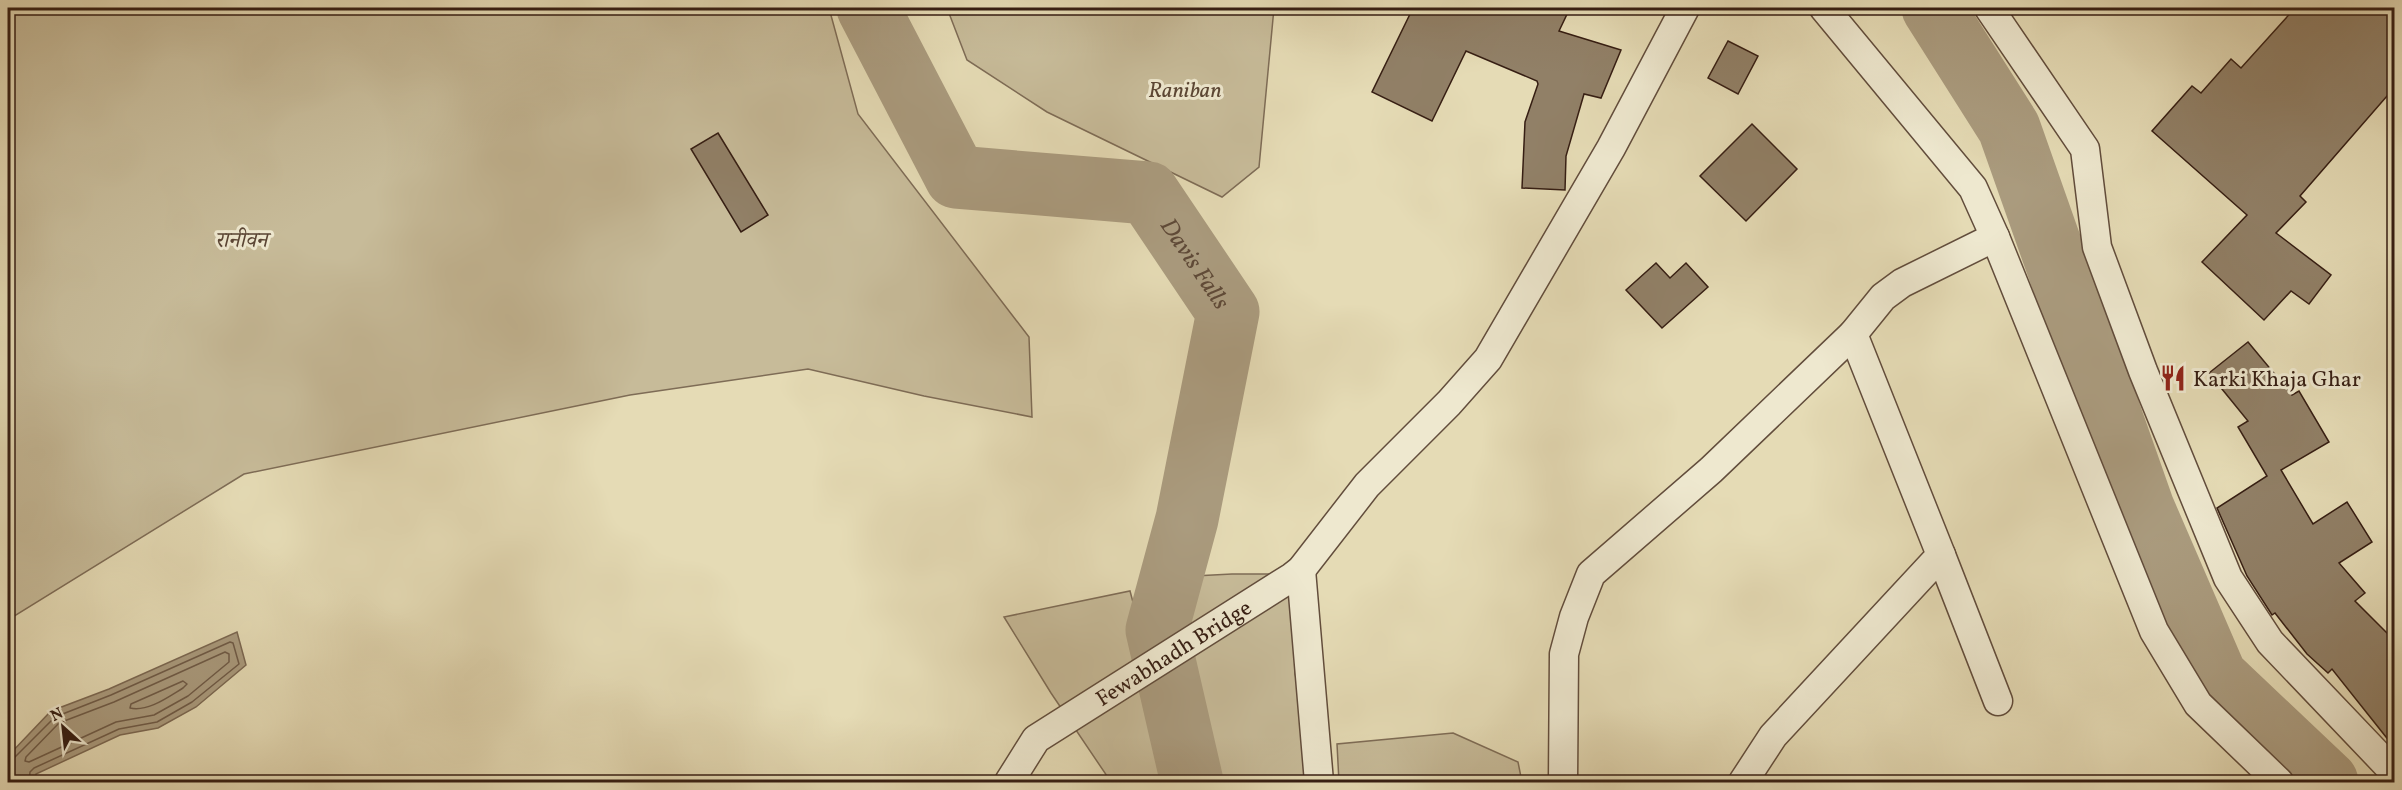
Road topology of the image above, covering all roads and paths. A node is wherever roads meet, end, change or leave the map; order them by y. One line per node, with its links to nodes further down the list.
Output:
1 (1685, 8): 7 (street, Fewabhadh Bridge)
2 (1824, 8): 4 (street)
3 (1989, 8): 9 (street)
4 (1995, 237): 5 (street); 14 (street)
5 (1853, 334): 6 (street); 12 (street)
6 (1941, 555): 8 (street); 13 (street)
7 (1296, 574): 10 (street, Fewabhadh Bridge); 11 (street)
8 (1998, 701)
9 (2394, 772)
10 (1009, 783)
11 (1319, 783)
12 (1563, 783)
13 (1743, 783)
14 (2279, 783)

